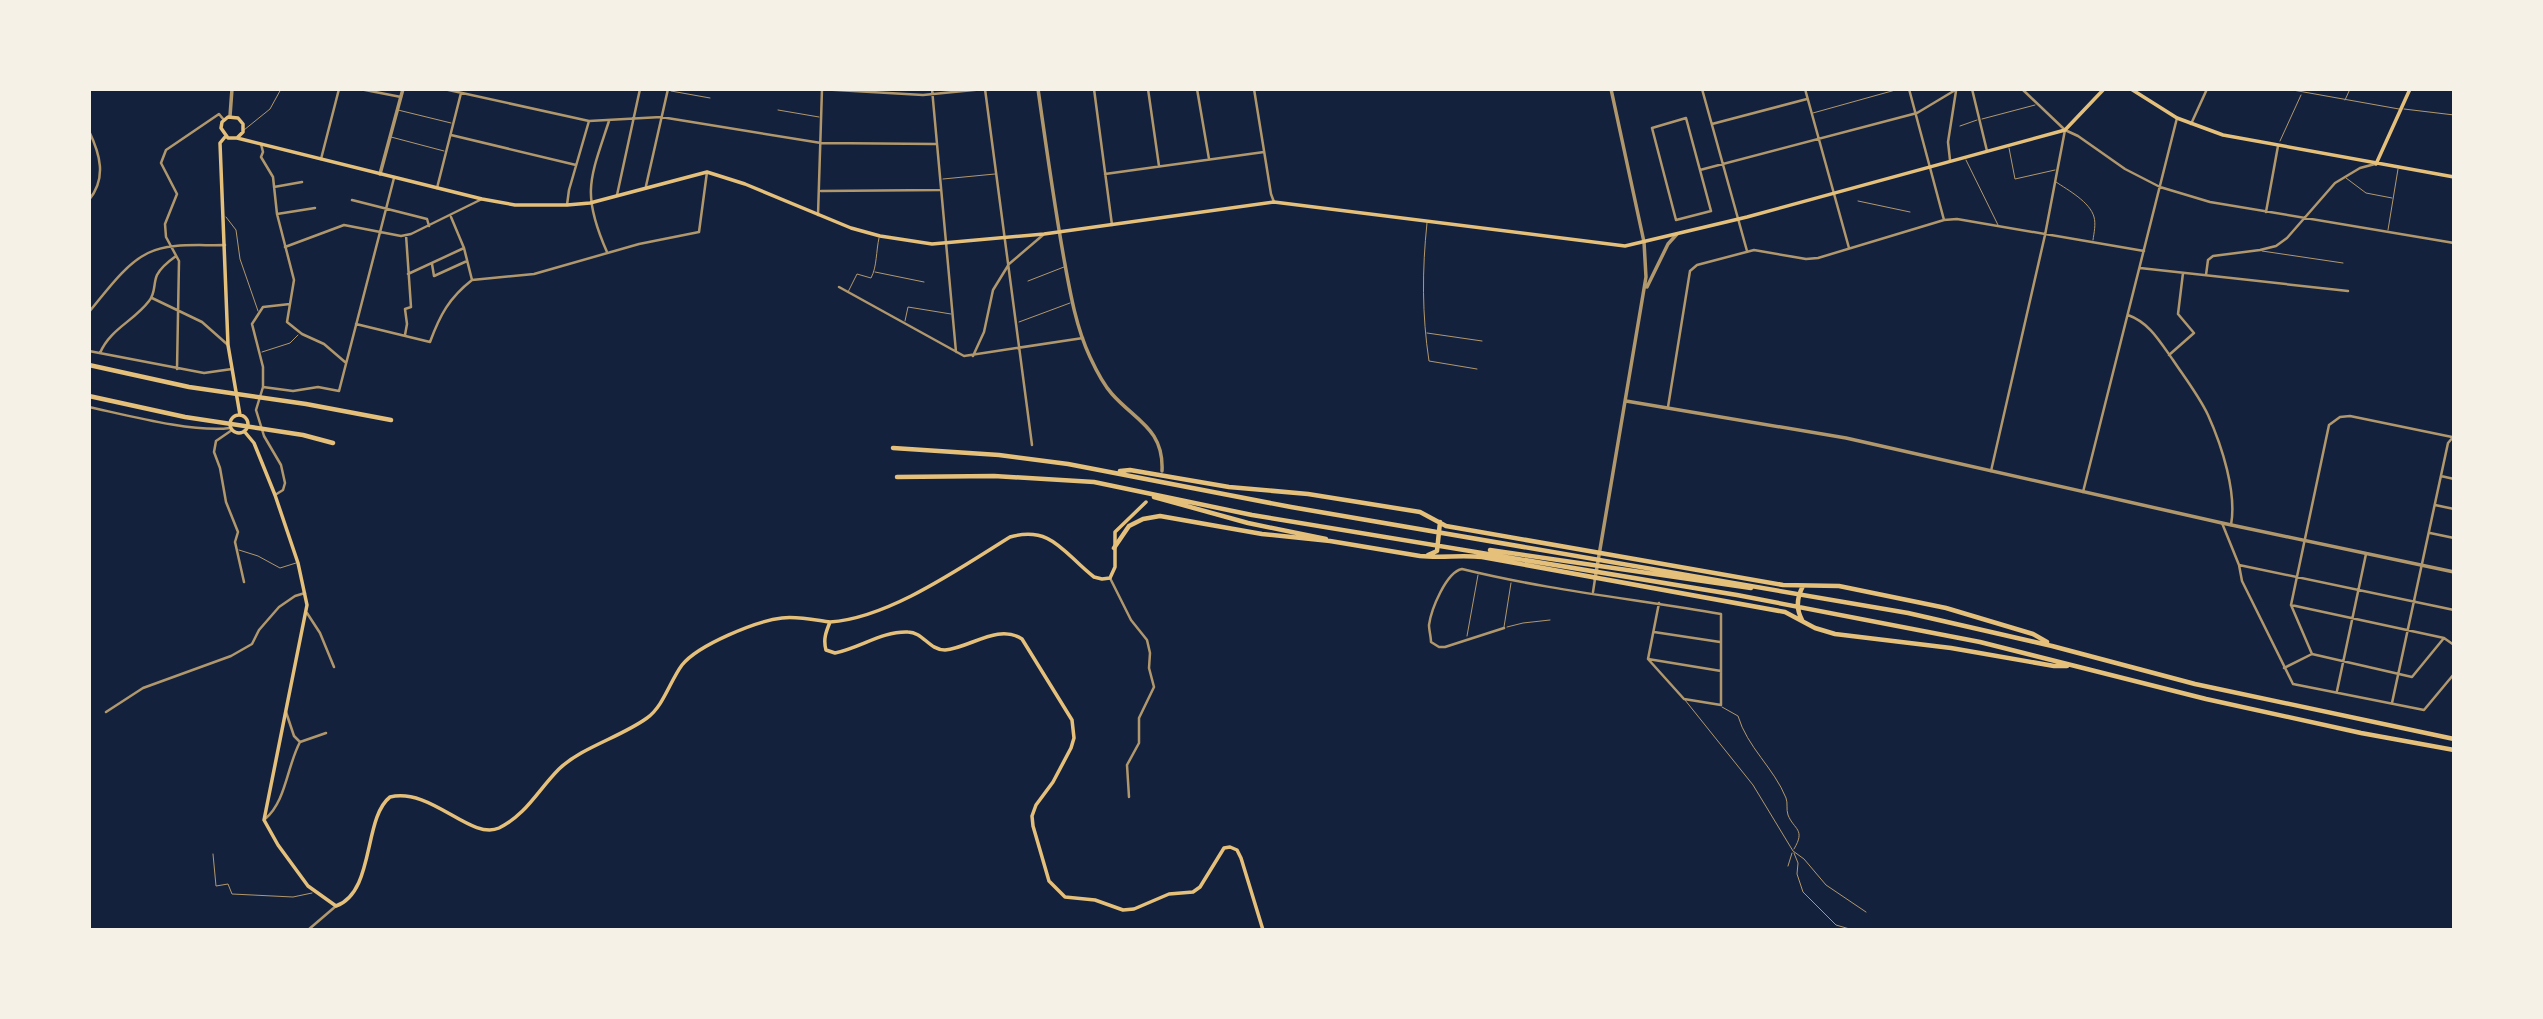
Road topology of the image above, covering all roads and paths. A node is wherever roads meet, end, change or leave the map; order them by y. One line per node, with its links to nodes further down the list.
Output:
1 (232, 89): 46 (street)
2 (281, 89): 61 (lane)
3 (339, 89): 76 (street)
4 (360, 89): 35 (street)
5 (402, 89): 35 (street)
6 (444, 89): 32 (street)
7 (640, 89): 50 (street)
8 (821, 89): 34 (street); 48 (street)
9 (932, 89): 34 (street)
10 (985, 89): 34 (street); 89 (street)
11 (1038, 89): 129 (street)
12 (1094, 89): 90 (street)
13 (1148, 89): 82 (street)
14 (1198, 89): 77 (street)
15 (1254, 89): 74 (street)
16 (1611, 89): 137 (street)
17 (1702, 89): 56 (street)
18 (1805, 89): 37 (street)
19 (1899, 89): 43 (lane)
20 (1909, 89): 44 (street)
21 (1957, 89): 44 (street); 78 (street)
22 (1972, 89): 52 (street)
23 (2022, 89): 39 (street)
24 (2104, 89): 59 (main road)
25 (2131, 89): 49 (main road)
26 (2207, 89): 57 (street)
27 (2287, 89): 33 (lane)
28 (2303, 89): 33 (lane)
29 (2350, 89): 38 (lane)
30 (2410, 89): 40 (main road)
31 (667, 90): 36 (lane); 47 (street)
32 (461, 93): 53 (street); 55 (street)
33 (2302, 93): 38 (lane); 71 (lane)
34 (932, 95): 69 (street)
35 (401, 97): 41 (street)
36 (710, 98)
37 (1807, 99): 43 (street); 56 (street)
38 (2345, 100): 40 (lane)
39 (2038, 104): 52 (lane); 59 (street)
40 (2400, 109): 45 (lane); 79 (main road)
41 (397, 110): 55 (lane); 64 (street)
42 (778, 110): 48 (lane)
43 (1811, 113): 66 (street)
44 (1917, 113): 66 (street); 83 (street)
45 (2454, 115)
46 (230, 116): 51 (main road); 61 (main road)
47 (662, 117): 50 (street); 67 (street); 97 (street)
48 (821, 117): 67 (street)
49 (2177, 118): 57 (main road); 98 (street)
50 (634, 119): 54 (street); 104 (street)
51 (224, 120): 63 (main road); 142 (street)
52 (1979, 120): 58 (lane); 72 (street)
53 (589, 121): 54 (street); 80 (street)
54 (609, 121): 110 (street)
55 (453, 124): 62 (street)
56 (1711, 124): 81 (street)
57 (2191, 125): 71 (main road)
58 (1960, 126)
59 (2065, 130): 70 (main road); 85 (street); 98 (street)
60 (89, 131): 106 (street)
61 (243, 132): 65 (main road)
62 (451, 135): 73 (street); 80 (street)
63 (225, 137): 65 (main road); 119 (main road)
64 (390, 137): 73 (lane); 88 (street)
65 (237, 138): 68 (main road)
66 (1818, 141): 81 (street); 103 (street)
67 (821, 143): 69 (street); 102 (street)
68 (261, 144): 76 (main road); 99 (street)
69 (936, 144): 94 (street)
70 (2008, 145): 72 (main road); 85 (lane)
71 (2278, 146): 79 (main road); 116 (street)
72 (1987, 151): 75 (main road)
73 (446, 152): 100 (street)
74 (1264, 152): 77 (street); 111 (street)
75 (1964, 156): 78 (main road); 127 (lane)
76 (321, 159): 88 (main road)
77 (1209, 159): 82 (street)
78 (1950, 160): 83 (main road)
79 (2376, 164): 84 (main road); 91 (street)
80 (576, 165): 112 (street)
81 (1722, 165): 86 (street); 121 (street)
82 (1159, 166): 90 (street)
83 (1931, 166): 103 (main road); 123 (street)
84 (2398, 168): 92 (main road); 105 (lane)
85 (2057, 169): 96 (street)
86 (1700, 170): 86 (street)
87 (707, 172): 97 (main road); 118 (main road); 149 (street)
88 (380, 174): 93 (main road)
89 (997, 174): 94 (lane); 136 (street)
90 (1105, 174): 125 (street)
91 (2345, 177): 105 (lane); 122 (street)
92 (2454, 177)
93 (394, 178): 100 (main road); 114 (street)
94 (939, 180): 101 (street)
95 (302, 182): 99 (street)
96 (2055, 182): 134 (street); 138 (lane)
97 (646, 186): 104 (main road)
98 (2160, 187): 116 (street); 148 (street)
99 (274, 188): 117 (street)
100 (438, 188): 108 (main road)
101 (940, 190): 102 (street); 141 (street)
102 (819, 191): 118 (street)
103 (1834, 193): 121 (main road); 145 (street)
104 (617, 195): 110 (main road)
105 (2393, 198): 130 (lane)
106 (89, 200)
107 (352, 200): 114 (street)
108 (482, 200): 112 (main road); 120 (street)
109 (1858, 201): 115 (lane)
110 (590, 202): 112 (main road); 149 (street)
111 (1274, 202): 124 (main road); 125 (main road)
112 (567, 205)
113 (315, 208): 117 (street)
114 (387, 209): 126 (street); 128 (street)
115 (1910, 212)
116 (2266, 212): 122 (street)
117 (277, 214): 143 (street)
118 (818, 215): 135 (main road)
119 (225, 216): 140 (main road); 173 (lane)
120 (451, 216): 126 (street); 144 (street)
121 (1737, 219): 132 (main road); 147 (street)
122 (2302, 219): 130 (street); 146 (street)
123 (1944, 220): 127 (street); 145 (street)
124 (1427, 221): 137 (main road); 180 (lane)
125 (1112, 225): 129 (main road)
126 (429, 226): 133 (street)
127 (1999, 227): 134 (street)
128 (381, 231): 133 (street); 143 (street); 178 (street)
129 (1059, 232): 131 (main road); 155 (street)
130 (2387, 232): 139 (street)
131 (1044, 234): 136 (main road); 154 (street)
132 (1676, 234): 137 (main road); 167 (street)
133 (406, 235): 159 (street)
134 (2045, 235): 138 (street); 211 (street)
135 (880, 236): 141 (main road); 157 (lane)
136 (1006, 239): 141 (main road); 154 (street)
137 (1644, 242): 167 (street)
138 (2093, 243): 148 (street)
139 (2454, 243)
140 (225, 244): 142 (street); 184 (main road)
141 (945, 244): 174 (street)
142 (171, 247): 150 (street); 172 (street)
143 (284, 247): 170 (street)
144 (464, 248): 151 (street); 152 (street)
145 (1849, 248): 147 (street)
146 (2260, 250): 153 (lane); 160 (street)
147 (1747, 251): 201 (street)
148 (2144, 251): 156 (street)
149 (607, 253): 161 (street)
150 (176, 256): 168 (street); 171 (street)
151 (467, 261): 152 (street); 161 (street)
152 (431, 263): 159 (street)
153 (2343, 263)
154 (1009, 264): 177 (street); 191 (street)
155 (1066, 266): 162 (lane); 169 (street)
156 (2140, 268): 158 (street); 175 (street)
157 (874, 271): 163 (lane); 166 (lane)
158 (2183, 273): 160 (street); 190 (street)
159 (408, 274): 181 (street)
160 (2206, 275): 165 (street)
161 (472, 280): 181 (street)
162 (1028, 281)
163 (924, 282)
164 (839, 287): 166 (street)
165 (2348, 291)
166 (848, 292): 176 (street)
167 (1644, 292): 199 (street)
168 (152, 298): 171 (street); 189 (street)
169 (1073, 302): 177 (lane); 182 (street)
170 (290, 304): 173 (street); 179 (street)
171 (178, 311): 184 (street); 194 (street)
172 (89, 312)
173 (258, 313): 187 (street)
174 (952, 315): 176 (lane); 188 (street)
175 (2128, 315): 190 (street); 217 (street)
176 (905, 323): 188 (street)
177 (1016, 323): 185 (street)
178 (356, 324): 181 (street); 192 (street)
179 (300, 332): 187 (lane); 192 (street)
180 (1425, 333): 183 (lane); 196 (lane)
181 (404, 336)
182 (1083, 338): 185 (street); 210 (street)
183 (1482, 341)
184 (228, 345): 195 (main road)
185 (1019, 348): 191 (street); 208 (street)
186 (89, 351): 189 (street)
187 (260, 352): 197 (street)
188 (956, 352): 191 (street)
189 (100, 353): 194 (street)
190 (2169, 355): 224 (street)
191 (973, 356)
192 (346, 363): 197 (street)
193 (89, 365): 203 (highway)
194 (177, 369): 195 (street)
195 (232, 369): 202 (main road)
196 (1477, 369)
197 (264, 387): 218 (street)
198 (89, 396): 207 (highway)
199 (1626, 401): 201 (street); 231 (street)
200 (89, 407): 204 (street)
201 (1667, 409): 211 (street)
202 (240, 415): 204 (main road); 205 (main road)
203 (391, 420)
204 (231, 429): 205 (main road); 230 (street)
205 (244, 431): 218 (main road)
206 (2453, 436): 213 (street); 228 (street)
207 (333, 443)
208 (1032, 445)
209 (893, 448): 212 (highway)
210 (1162, 471)
211 (1991, 471): 217 (street)
212 (1116, 472): 222 (highway); 273 (highway)
213 (2441, 476): 215 (street); 220 (street)
214 (897, 477): 216 (highway)
215 (2454, 479)
216 (1140, 492): 227 (highway); 277 (highway)
217 (2083, 493): 223 (street)
218 (275, 495): 238 (main road)
219 (1146, 502): 229 (main road)
220 (2435, 505): 221 (street); 225 (street)
221 (2454, 509)
222 (1440, 522): 231 (highway); 234 (highway)
223 (2222, 523): 224 (street); 239 (street)
224 (2231, 525): 228 (street)
225 (2428, 533): 226 (street); 240 (street)
226 (2454, 538)
227 (1330, 541): 229 (highway); 234 (highway)
228 (2305, 541): 233 (street); 247 (street)
229 (1114, 548): 248 (main road)
230 (237, 549): 238 (lane); 251 (street)
231 (1600, 551): 232 (highway); 241 (street)
232 (1615, 554): 242 (highway); 245 (highway)
233 (2366, 554): 240 (street); 254 (street)
234 (1420, 556): 235 (highway)
235 (1445, 557): 236 (highway); 237 (highway)
236 (1536, 557): 237 (highway); 241 (highway)
237 (1497, 560): 250 (highway)
238 (298, 563): 256 (main road)
239 (2239, 565): 247 (street); 279 (street)
240 (2421, 565): 243 (street); 257 (street)
241 (1597, 566): 245 (highway); 250 (street)
242 (1687, 569): 246 (highway); 252 (highway)
243 (2454, 572)
244 (1479, 573): 249 (street); 270 (lane); 270 (street)
245 (1640, 573): 246 (highway)
246 (1656, 575): 252 (highway)
247 (2297, 577): 254 (street); 259 (street)
248 (1110, 578): 265 (main road); 293 (street)
249 (1512, 579): 255 (street); 266 (lane)
250 (1595, 579): 255 (street); 264 (highway)
251 (244, 582)
252 (1788, 585): 253 (highway)
253 (1803, 586): 264 (highway); 273 (highway)
254 (2358, 590): 257 (street); 262 (street)
255 (1593, 592): 258 (street)
256 (305, 593): 261 (main road); 287 (street)
257 (2414, 601): 260 (street); 267 (street)
258 (1659, 603): 268 (street); 271 (street)
259 (2291, 605): 262 (street); 274 (street)
260 (2454, 610)
261 (307, 613): 278 (street); 288 (main road)
262 (2352, 618): 267 (street); 276 (street)
263 (1550, 620): 266 (lane)
264 (1802, 621): 277 (highway)
265 (830, 622): 299 (main road); 302 (main road)
266 (1504, 628): 270 (street)
267 (2409, 631): 269 (street); 281 (street)
268 (1654, 632): 271 (street); 275 (street)
269 (2444, 638): 272 (street); 281 (street)
270 (1467, 640)
271 (1721, 643): 280 (street)
272 (2454, 645)
273 (2052, 646): 290 (highway)
274 (2312, 654): 276 (street); 279 (street)
275 (1648, 659): 280 (street); 284 (street)
276 (2343, 662): 281 (street); 283 (street)
277 (2072, 666): 292 (highway)
278 (334, 667)
279 (2284, 668): 283 (street)
280 (1721, 671): 286 (street)
281 (2399, 674): 285 (street)
282 (2454, 674): 285 (street)
283 (2337, 692): 285 (street)
284 (1684, 699): 286 (street); 295 (lane)
285 (2392, 704)
286 (1721, 705): 295 (lane)
287 (106, 712)
288 (286, 712): 291 (street); 294 (main road)
289 (326, 733): 291 (street)
290 (2454, 738)
291 (300, 742): 294 (street)
292 (2454, 750)
293 (1129, 797)
294 (264, 820): 298 (main road)
295 (1793, 851): 297 (lane); 300 (lane); 303 (lane)
296 (214, 853): 298 (lane)
297 (1788, 866)
298 (315, 893): 299 (main road)
299 (336, 906): 301 (street)
300 (1866, 912)
301 (308, 930)
302 (1263, 930)
303 (1853, 930)

